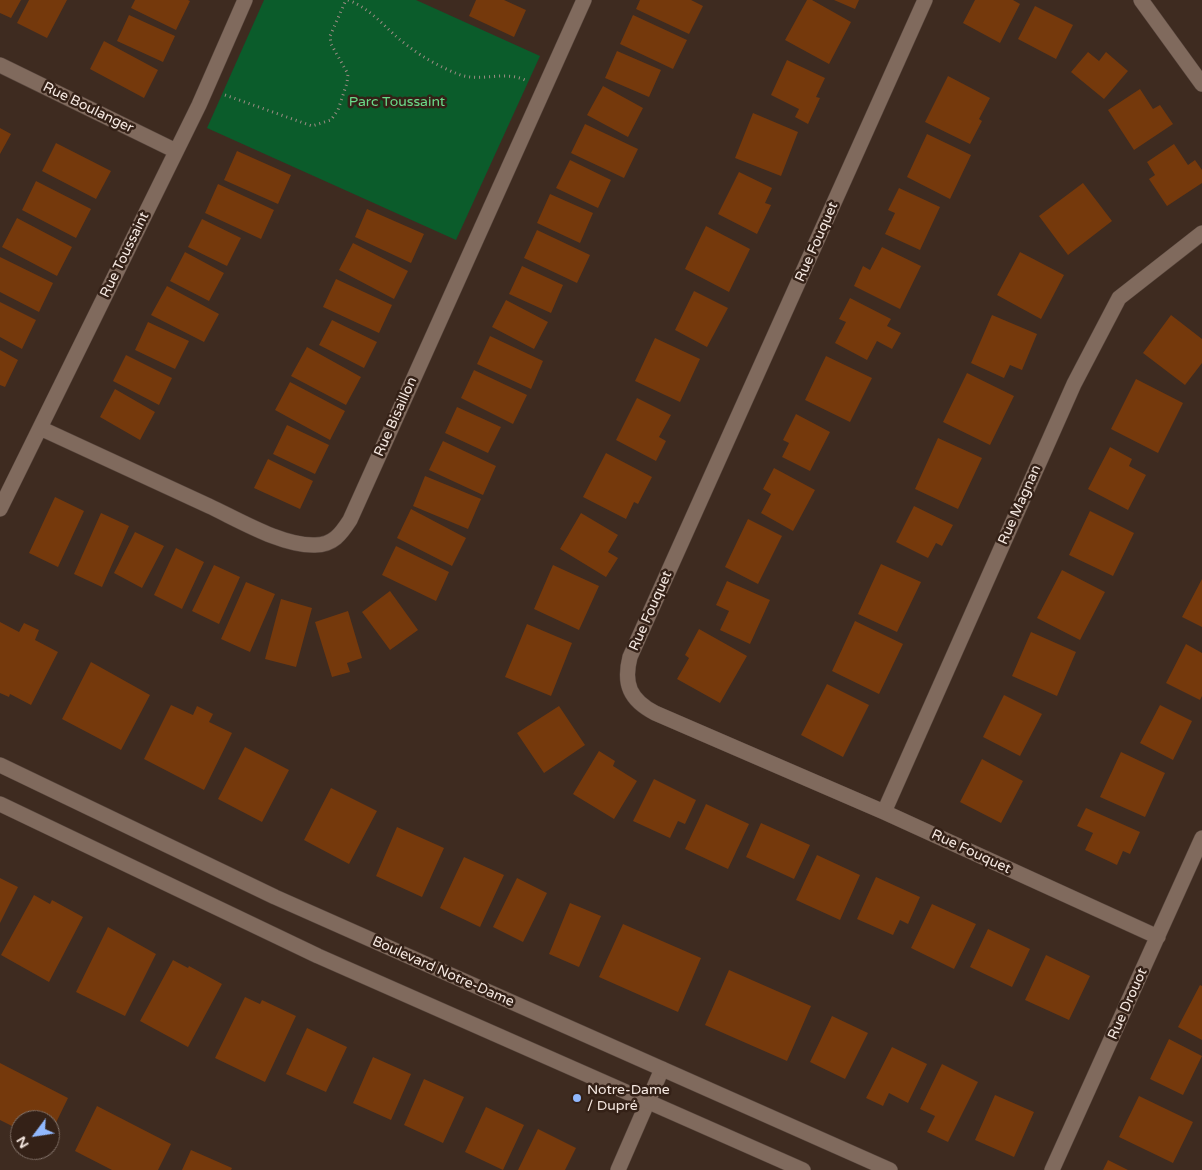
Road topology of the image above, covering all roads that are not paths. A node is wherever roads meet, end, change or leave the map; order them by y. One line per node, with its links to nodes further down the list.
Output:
1 (245, 0): 7 (street, Rue Toussaint)
2 (584, 0): 9 (street, Rue Bisaillon)
3 (925, 0): 13 (street, Rue Fouquet)
4 (1141, 0): 6 (street)
5 (0, 65): 7 (street, Rue Boulanger)
6 (1202, 84)
7 (176, 151): 9 (street, Rue Toussaint)
8 (1202, 233): 13 (street, Rue Magnan)
9 (40, 428): 10 (street, Rue Toussaint)
10 (0, 509)
11 (0, 765): 16 (street, Boulevard Notre-Dame)
12 (0, 804): 17 (street)
13 (884, 812): 15 (street, Rue Fouquet)
14 (1202, 838): 15 (street, Rue Drouot)
15 (1158, 937): 21 (street, Rue Drouot)
16 (662, 1069): 17 (street); 20 (street, Boulevard Notre-Dame)
17 (647, 1102): 18 (street); 19 (street)
18 (618, 1170)
19 (803, 1170)
20 (890, 1170)
21 (1052, 1170)

